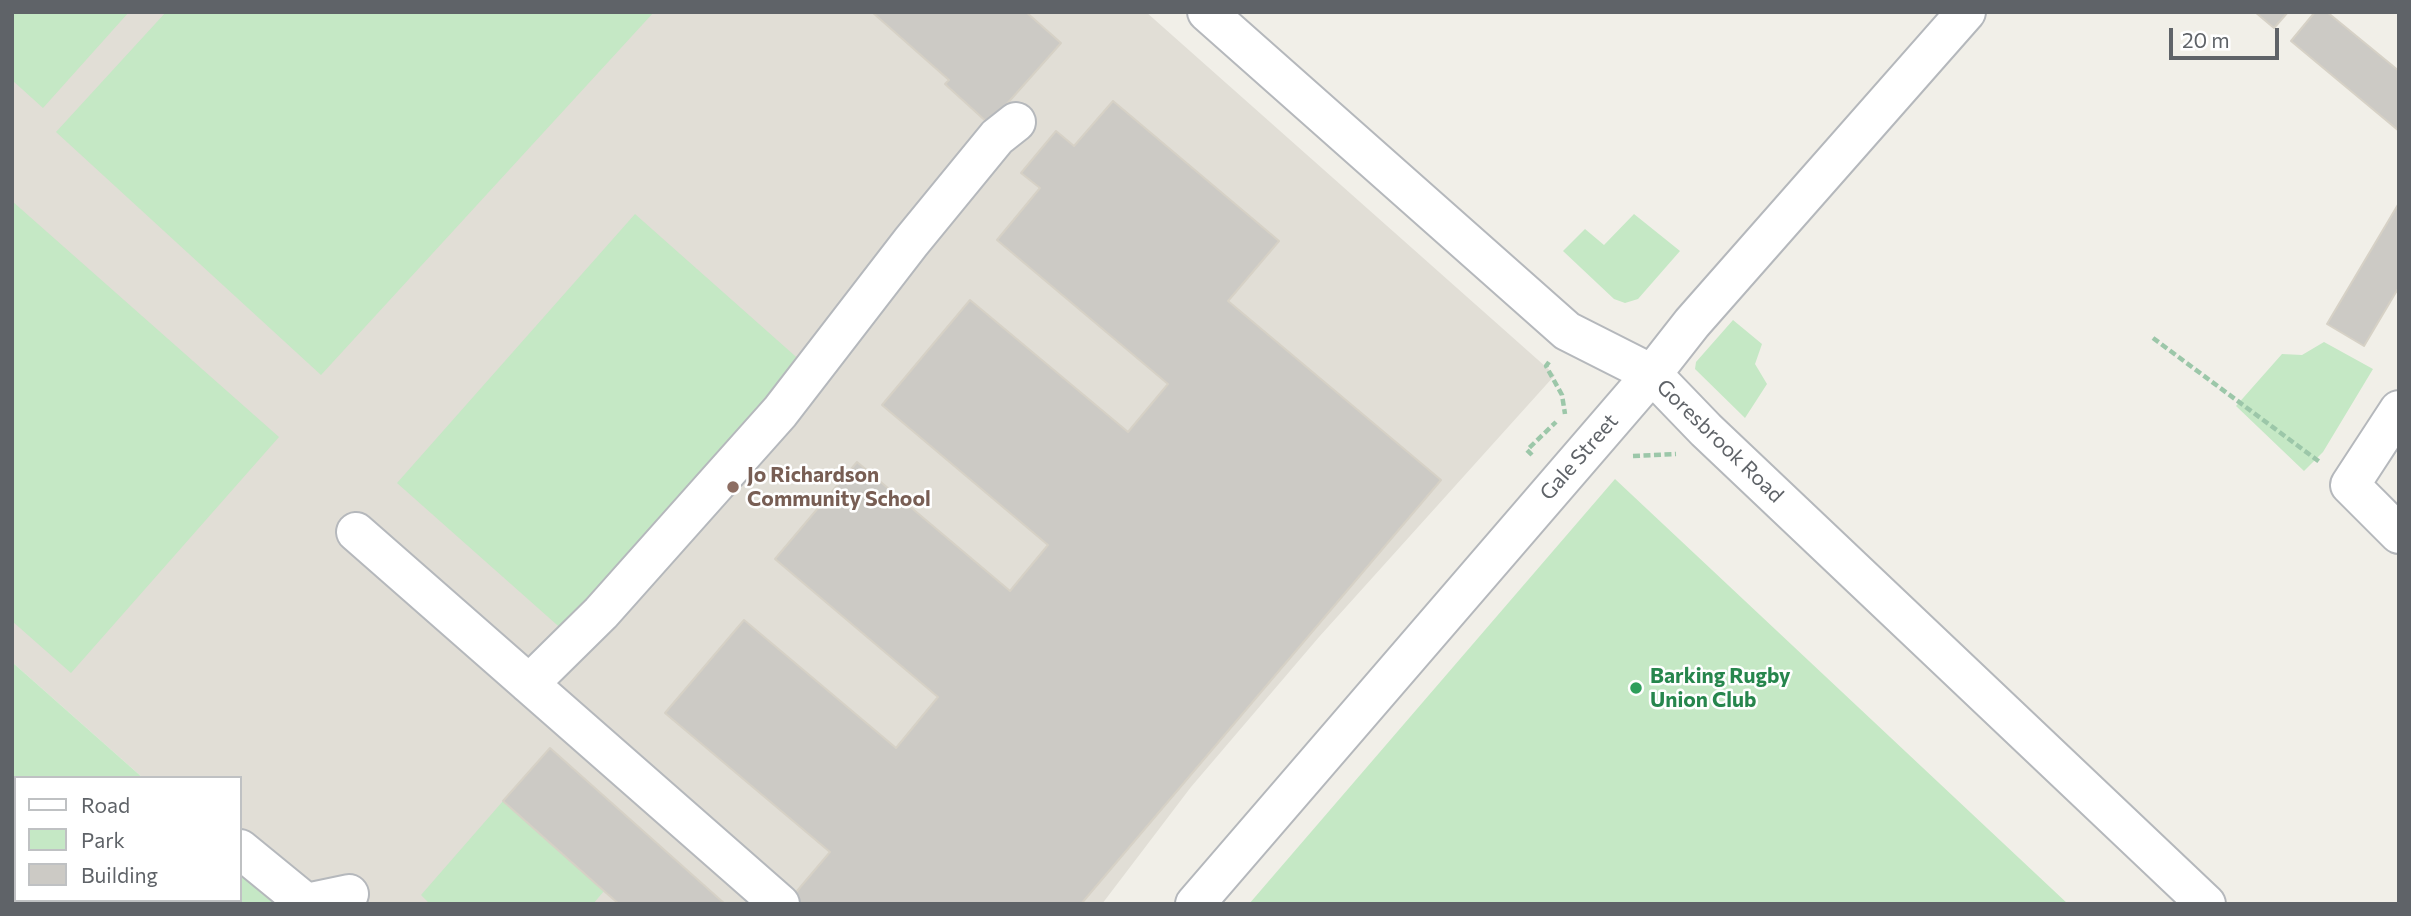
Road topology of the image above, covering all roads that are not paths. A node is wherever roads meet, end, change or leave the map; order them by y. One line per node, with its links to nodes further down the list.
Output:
1 (1207, 12): 4 (street, Goresbrook Road)
2 (1966, 12): 4 (street, Gale Street)
3 (1016, 122): 8 (street)
4 (1652, 374): 12 (street, Gale Street); 13 (street, Goresbrook Road)
5 (2399, 410): 7 (street)
6 (356, 532): 8 (street)
7 (2399, 534)
8 (529, 684): 11 (street)
9 (242, 851): 10 (street)
10 (349, 894)
11 (780, 904)
12 (1195, 904)
13 (2206, 904)

